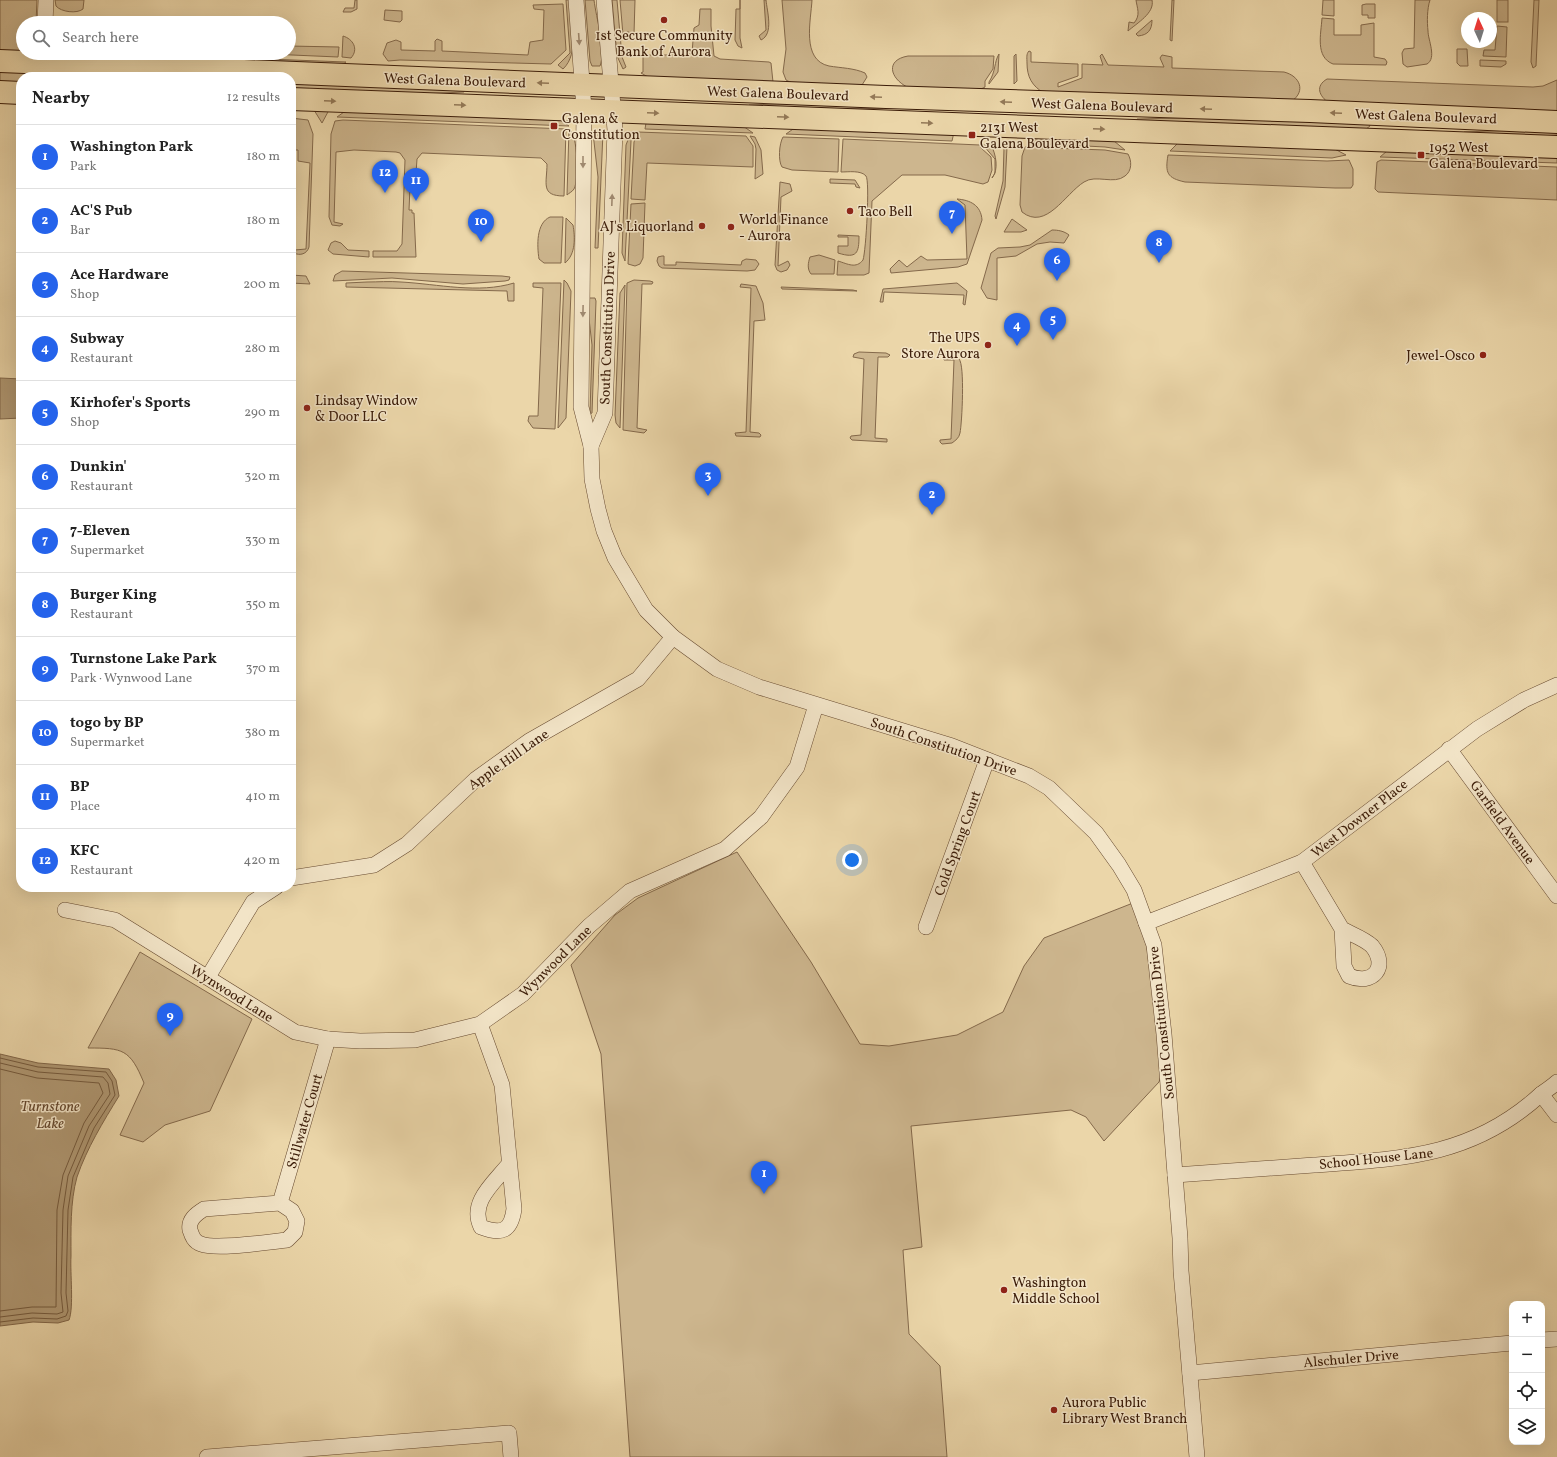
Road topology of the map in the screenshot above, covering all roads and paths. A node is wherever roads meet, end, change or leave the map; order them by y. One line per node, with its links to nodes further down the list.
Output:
1 (46, 0): 4 (street)
2 (576, 0): 12 (street, South Constitution Drive, one-way to 12)
3 (604, 0): 13 (street, South Constitution Drive)
4 (45, 16)
5 (16, 60): 7 (main road, West Galena Boulevard)
6 (59, 60): 8 (main road, West Galena Boulevard)
7 (0, 61)
8 (116, 67): 9 (main road); 10 (main road, West Galena Boulevard, one-way to 8)
9 (103, 72)
10 (253, 72)
11 (296, 74): 12 (main road, West Galena Boulevard, one-way to 11)
12 (582, 84): 13 (main road, West Galena Boulevard); 17 (street, South Constitution Drive)
13 (612, 86): 18 (street, South Constitution Drive); 19 (main road, West Galena Boulevard, one-way to 13)
14 (0, 92): 15 (main road)
15 (16, 93)
16 (296, 99): 17 (main road, West Galena Boulevard, one-way to 17)
17 (584, 109): 18 (main road, West Galena Boulevard); 23 (street, South Constitution Drive, one-way to 23)
18 (614, 111): 21 (main road, West Galena Boulevard, one-way to 21); 23 (street, South Constitution Drive, one-way to 18)
19 (1498, 119): 20 (main road, West Galena Boulevard); 21 (main road)
20 (1557, 122)
21 (1366, 140): 22 (main road, West Galena Boulevard)
22 (1557, 147)
23 (591, 446): 24 (street, South Constitution Drive)
24 (674, 636): 26 (street, South Constitution Drive); 30 (street, Apple Hill Lane)
25 (1557, 685): 27 (street, West Downer Place)
26 (816, 705): 28 (street, South Constitution Drive); 38 (street, Wynwood Lane)
27 (1449, 748): 29 (street, West Downer Place); 32 (street, Garfield Avenue)
28 (988, 760): 34 (street, South Constitution Drive); 35 (street, Cold Spring Court)
29 (1302, 862): 34 (street, West Downer Place); 36 (street)
30 (296, 877)
31 (268, 892): 37 (street)
32 (1557, 896)
33 (65, 910): 37 (street, Wynwood Lane)
34 (1146, 922): 44 (street, South Constitution Drive)
35 (926, 927)
36 (1342, 929)
37 (208, 977): 39 (street, Wynwood Lane)
38 (480, 1024): 39 (street, Wynwood Lane); 43 (street)
39 (328, 1039): 45 (street, Stillwater Court)
40 (1557, 1082): 41 (street, School House Lane)
41 (1542, 1094): 42 (street); 44 (street, School House Lane)
42 (1557, 1115)
43 (509, 1164)
44 (1175, 1175): 49 (street, South Constitution Drive)
45 (280, 1203): 45 (street)
46 (1557, 1339): 47 (street)
47 (1545, 1340)
48 (1509, 1343): 49 (street, Alschuler Drive)
49 (1190, 1373): 52 (street, South Constitution Drive)
50 (207, 1457): 51 (street)
51 (511, 1457)
52 (1197, 1457)

